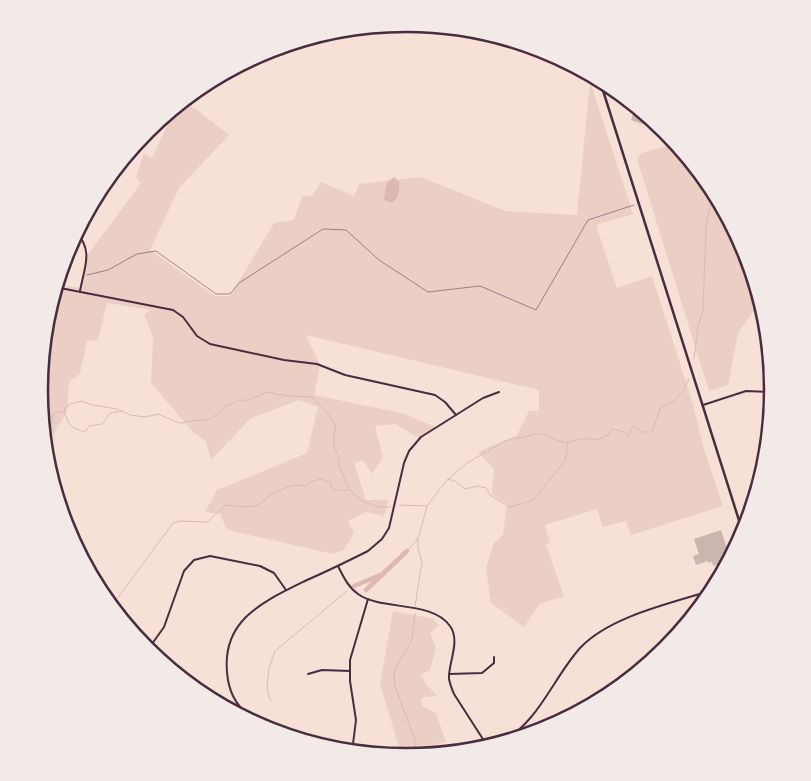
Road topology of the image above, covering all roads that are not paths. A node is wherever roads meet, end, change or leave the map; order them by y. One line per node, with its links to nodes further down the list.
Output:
1 (604, 93): 7 (main road)
2 (82, 238): 4 (street)
3 (63, 288): 4 (street)
4 (80, 291): 8 (street)
5 (499, 392): 8 (street)
6 (764, 392): 7 (street)
7 (703, 405): 9 (main road)
8 (456, 415): 10 (street)
9 (739, 520)
10 (338, 566): 11 (street); 13 (street)
11 (286, 590): 14 (street); 19 (street)
12 (699, 594): 20 (street)
13 (368, 599): 16 (street); 18 (street)
14 (152, 644)
15 (494, 657): 18 (street)
16 (350, 671): 17 (street); 23 (street)
17 (308, 674)
18 (450, 674): 22 (street)
19 (245, 711)
20 (521, 728): 21 (street)
21 (517, 731)
22 (483, 740)
23 (353, 744)

